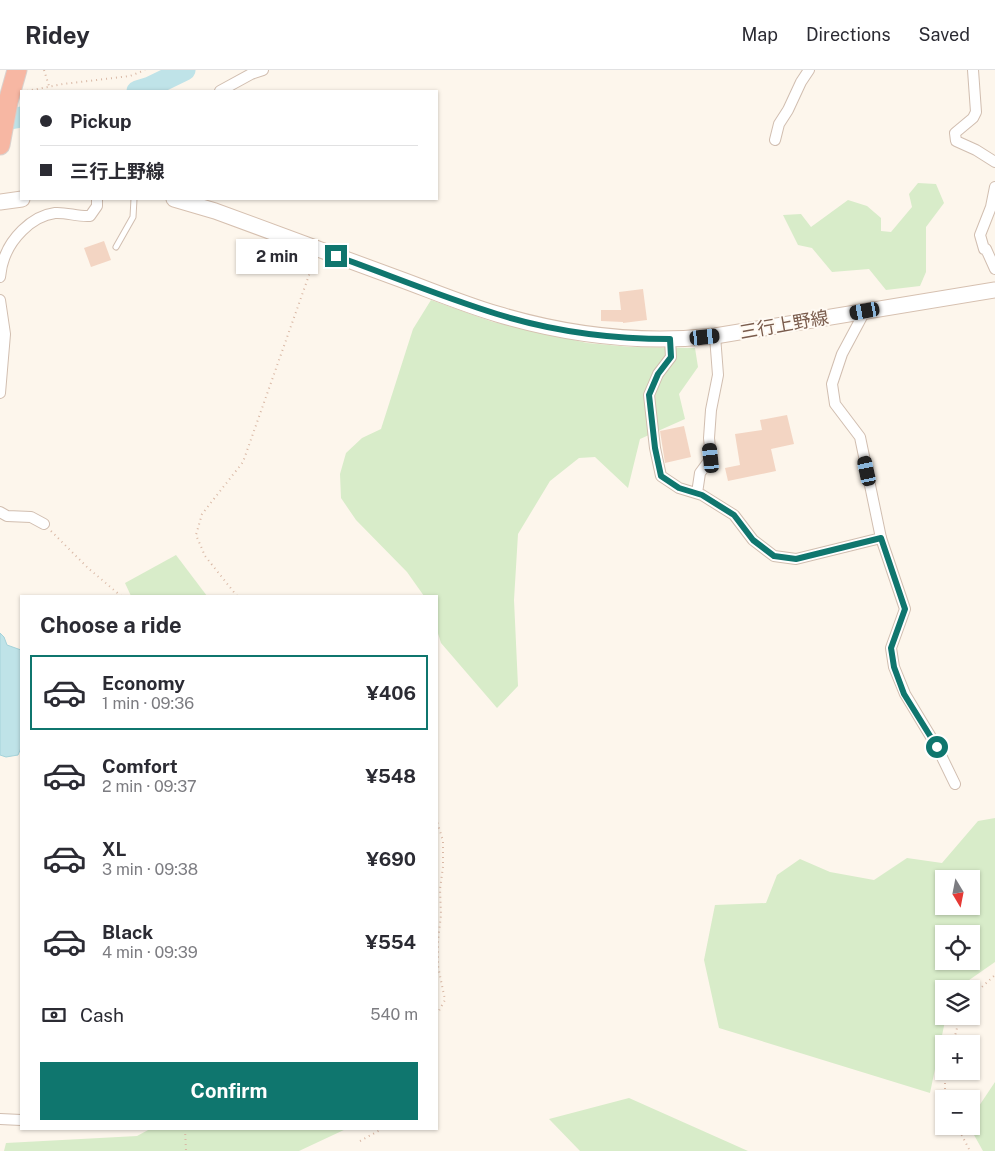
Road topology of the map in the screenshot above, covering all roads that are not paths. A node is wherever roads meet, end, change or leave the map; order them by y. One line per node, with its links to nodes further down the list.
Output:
1 (17, 70): 7 (highway)
2 (263, 70): 5 (street)
3 (809, 70): 6 (street)
4 (973, 70): 8 (street)
5 (222, 90)
6 (775, 140)
7 (0, 146)
8 (995, 162)
9 (995, 187): 15 (street)
10 (20, 199): 14 (main road)
11 (97, 200): 18 (street)
12 (134, 200): 16 (lane)
13 (177, 200): 23 (main road, 三行上野線)
14 (0, 202)
15 (991, 220): 17 (street)
16 (116, 246)
17 (995, 269)
18 (0, 277)
19 (995, 290): 21 (main road, 三行上野線)
20 (0, 300): 24 (street)
21 (865, 311): 22 (main road, 三行上野線); 28 (street)
22 (715, 336): 23 (main road, 三行上野線); 25 (street)
23 (670, 339): 25 (street)
24 (0, 393)
25 (697, 493): 28 (street)
26 (0, 512): 27 (street)
27 (44, 524)
28 (881, 538): 29 (street)
29 (955, 784)
30 (0, 1119): 31 (street)
31 (20, 1120)

